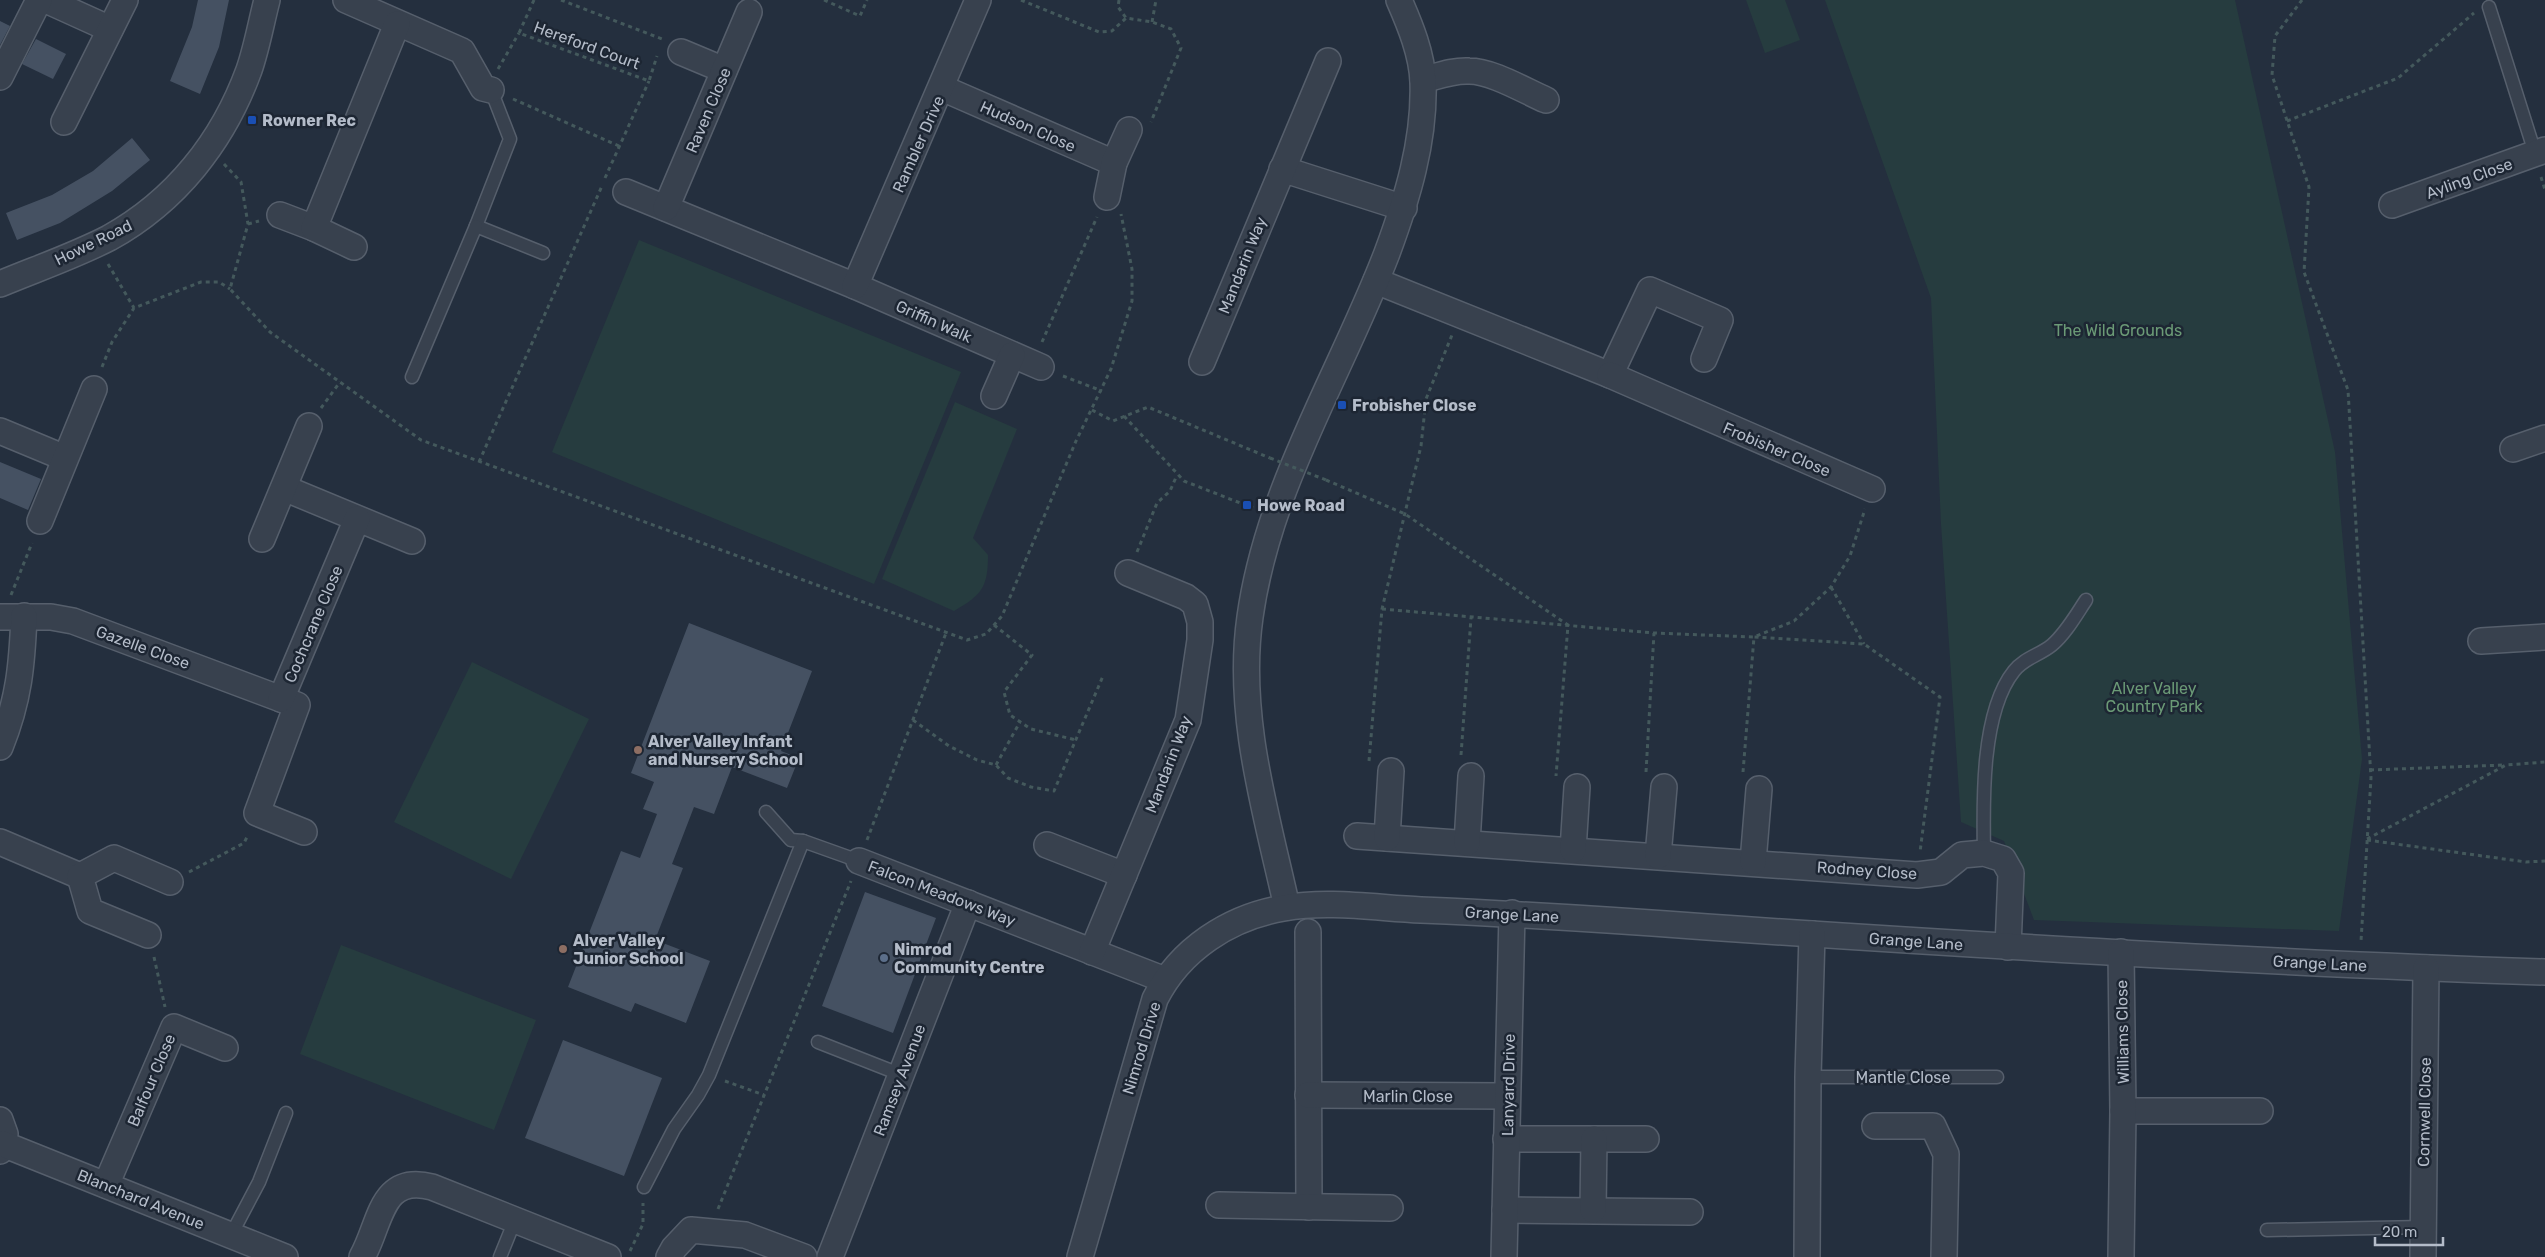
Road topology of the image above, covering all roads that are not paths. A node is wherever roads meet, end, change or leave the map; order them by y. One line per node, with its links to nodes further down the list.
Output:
1 (38, 0): 15 (street)
2 (46, 0): 11 (street)
3 (125, 0): 11 (street)
4 (267, 0): 36 (street, Howe Road)
5 (346, 0): 10 (street)
6 (978, 0): 17 (street, Rambler Drive)
7 (1399, 0): 16 (street)
8 (2488, 7): 22 (lane)
9 (749, 12): 14 (street, Raven Close)
10 (397, 24): 18 (street); 32 (street)
11 (110, 29): 20 (street)
12 (681, 52): 14 (street)
13 (1328, 61): 24 (street, Mandarin Way)
14 (724, 70): 28 (street, Raven Close)
15 (0, 77)
16 (1423, 80): 19 (street); 29 (street)
17 (942, 88): 23 (street, Hudson Close); 37 (street, Rambler Drive)
18 (487, 89): 31 (lane)
19 (1546, 100)
20 (64, 122)
21 (1129, 130): 23 (street)
22 (2540, 152): 26 (street, Ayling Close)
23 (1114, 163): 27 (street)
24 (1282, 168): 29 (street); 40 (street, Mandarin Way)
25 (626, 192): 28 (street)
26 (2392, 205)
27 (1103, 206)
28 (666, 208): 37 (street)
29 (1404, 208): 35 (street)
30 (280, 215): 32 (street)
31 (476, 226): 34 (lane); 43 (lane)
32 (314, 228): 33 (street)
33 (354, 247)
34 (543, 254)
35 (1376, 281): 42 (street); 86 (street)
36 (0, 284)
37 (855, 286): 38 (street, Griffin Walk)
38 (1012, 355): 41 (street, Griffin Walk); 45 (street)
39 (1704, 360): 42 (street)
40 (1202, 362)
41 (1041, 367)
42 (1610, 376): 52 (street, Frobisher Close)
43 (412, 377)
44 (94, 389): 50 (street)
45 (994, 396)
46 (309, 426): 51 (street)
47 (0, 431): 50 (street)
48 (2545, 438): 49 (street)
49 (2513, 448)
50 (65, 458): 54 (street)
51 (284, 488): 53 (street); 55 (street)
52 (1872, 489)
53 (357, 519): 56 (street); 62 (street, Cochcrane Close)
54 (40, 521)
55 (262, 539)
56 (412, 541)
57 (1128, 573): 82 (street, Mandarin Way)
58 (2086, 600): 78 (lane)
59 (9, 616): 62 (street, Gazelle Close); 63 (street)
60 (2545, 637): 61 (street)
61 (2481, 641)
62 (281, 699): 70 (street, Cochcrane Close)
63 (3, 740)
64 (1391, 771): 72 (street)
65 (1471, 776): 75 (street)
66 (1577, 787): 77 (street)
67 (1664, 787): 79 (street)
68 (1759, 790): 81 (street)
69 (766, 812): 73 (lane)
70 (304, 832)
71 (1357, 836): 72 (street, Rodney Close)
72 (1387, 838): 75 (street, Rodney Close)
73 (803, 841): 80 (lane); 113 (lane)
74 (0, 842): 83 (street)
75 (1467, 843): 77 (street, Rodney Close)
76 (1047, 845): 82 (street)
77 (1573, 850): 79 (street, Rodney Close)
78 (1984, 853): 81 (street, Rodney Close); 91 (street)
79 (1658, 856): 81 (street, Rodney Close)
80 (859, 861): 85 (street, Falcon Meadows Way)
81 (1753, 862)
82 (1124, 875): 92 (street, Mandarin Way)
83 (80, 876): 84 (street); 90 (street)
84 (170, 882)
85 (968, 903): 92 (street, Falcon Meadows Way); 99 (street, Ramsey Avenue)
86 (1287, 907): 87 (street, Grange Lane); 96 (street, Nimrod Drive)
87 (1512, 914): 89 (street, Grange Lane); 103 (street, Lanyard Drive)
88 (1308, 932): 102 (street)
89 (1812, 934): 91 (street, Grange Lane); 101 (street)
90 (148, 935)
91 (2008, 947): 93 (street, Grange Lane)
92 (1092, 952): 96 (street, Falcon Meadows Way)
93 (2121, 952): 94 (street, Grange Lane); 104 (street, Williams Close)
94 (2426, 968): 95 (street, Grange Lane); 121 (street, Cornwell Close)
95 (2545, 972)
96 (1165, 980): 131 (street, Nimrod Drive)
97 (818, 1042): 99 (lane)
98 (225, 1048): 112 (street, Balfour Close)
99 (902, 1075): 130 (street, Ramsey Avenue)
100 (1998, 1077): 101 (lane, Mantle Close)
101 (1808, 1078): 133 (street)
102 (1308, 1095): 103 (street, Marlin Close); 115 (street)
103 (1507, 1096): 111 (street, Lanyard Drive)
104 (2123, 1111): 105 (street); 135 (street, Williams Close)
105 (2260, 1111)
106 (286, 1113): 123 (lane)
107 (1875, 1126): 134 (street)
108 (1, 1138): 112 (street, Blanchard Avenue)
109 (1594, 1139): 110 (street); 111 (street); 118 (street)
110 (1646, 1139)
111 (1506, 1140): 117 (street, Lanyard Drive)
112 (106, 1185): 123 (street, Blanchard Avenue)
113 (644, 1187)
114 (1219, 1205): 115 (street)
115 (1309, 1207): 116 (street)
116 (1390, 1208)
117 (1506, 1210): 118 (street); 132 (street, Lanyard Drive)
118 (1592, 1210): 119 (street)
119 (1690, 1212)
120 (515, 1220): 125 (street); 126 (lane); 127 (street)
121 (2423, 1227): 122 (lane); 136 (street, Cornwell Close)
122 (2267, 1230)
123 (231, 1235): 124 (street, Blanchard Avenue)
124 (285, 1257)
125 (362, 1257)
126 (500, 1257)
127 (608, 1257)
128 (669, 1257): 129 (street)
129 (804, 1257)
130 (830, 1257)
131 (1080, 1257)
132 (1504, 1257)
133 (1807, 1257)
134 (1944, 1257)
135 (2121, 1257)
136 (2423, 1257)

